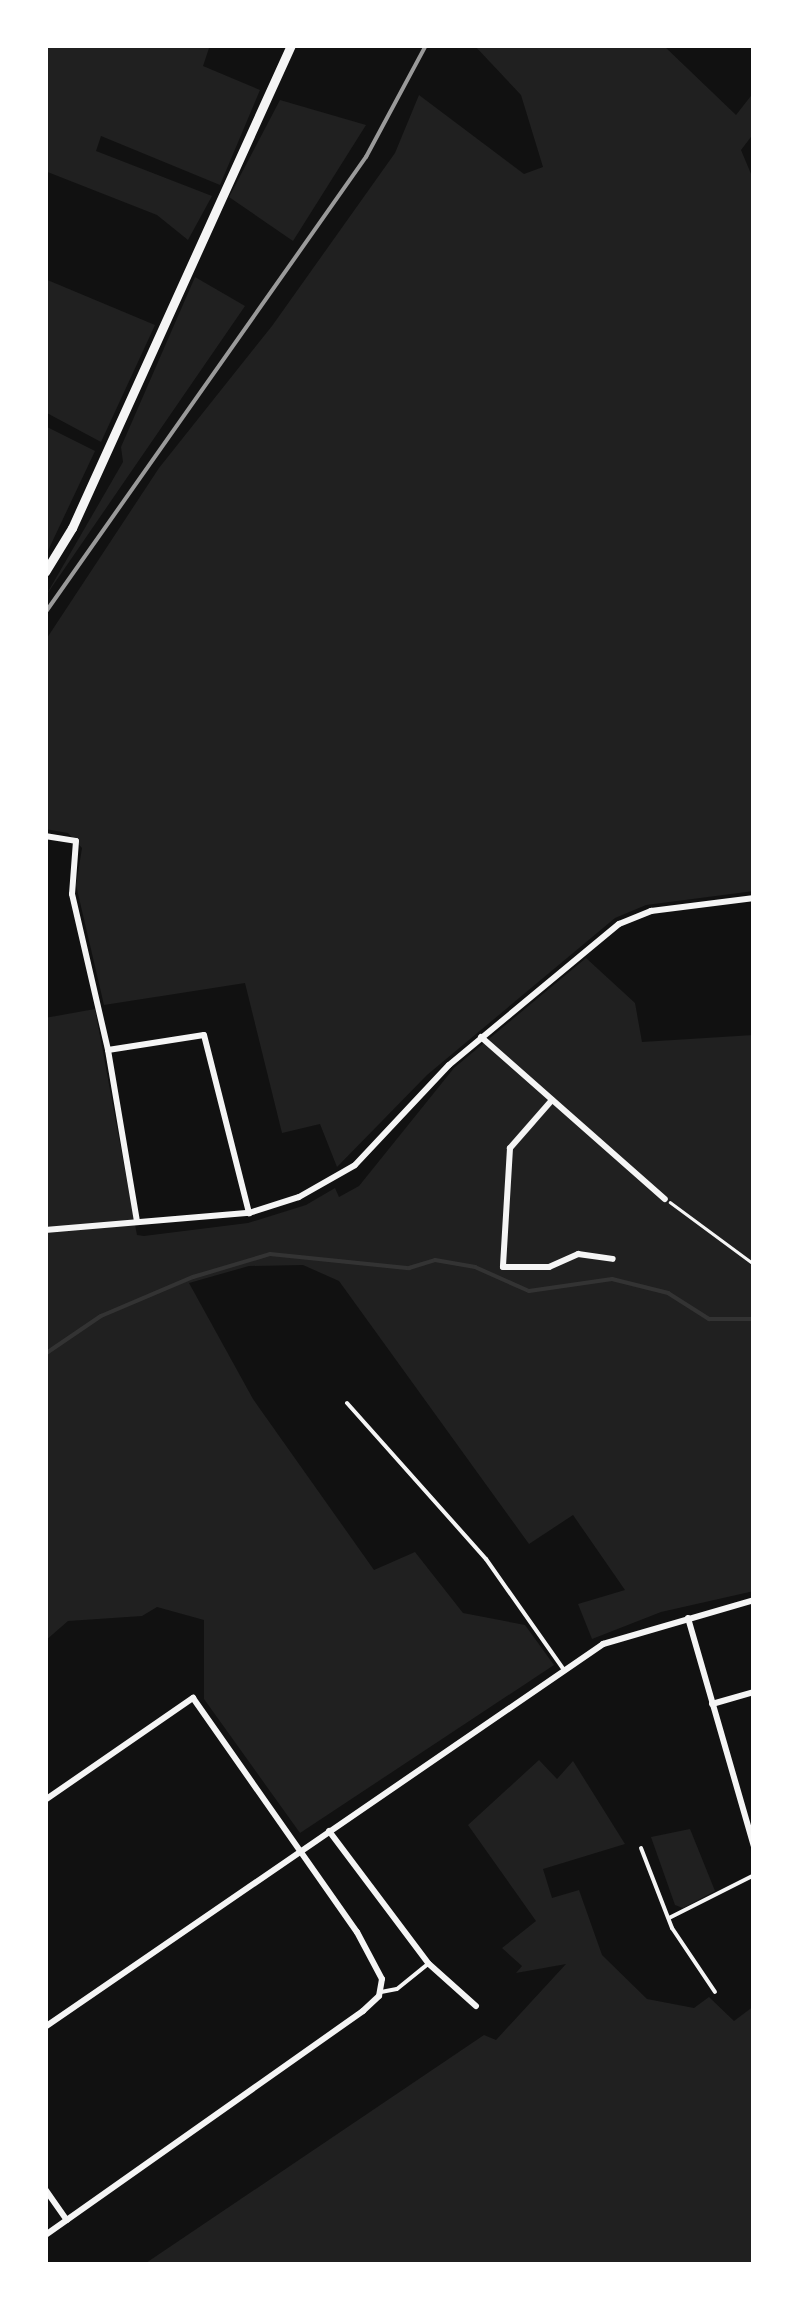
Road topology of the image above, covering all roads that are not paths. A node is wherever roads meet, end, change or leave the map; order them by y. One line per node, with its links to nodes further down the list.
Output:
1 (292, 45): 2 (street)
2 (45, 572)
3 (45, 836): 6 (street)
4 (754, 898): 5 (street)
5 (481, 1037): 7 (street); 9 (street)
6 (108, 1050): 9 (street); 10 (street)
7 (552, 1100): 8 (street); 12 (street)
8 (664, 1199)
9 (249, 1214): 10 (street)
10 (136, 1221): 11 (street)
11 (45, 1230)
12 (613, 1259)
13 (347, 1403): 16 (lane)
14 (754, 1600): 15 (street)
15 (688, 1618): 16 (street); 18 (street)
16 (564, 1670): 20 (street)
17 (754, 1692): 18 (street)
18 (712, 1704): 21 (street)
19 (45, 1800): 23 (street)
20 (329, 1831): 23 (street); 26 (street)
21 (754, 1847)
22 (642, 1848): 25 (lane)
23 (300, 1850): 27 (street); 30 (street)
24 (754, 1875): 25 (lane)
25 (668, 1919): 28 (lane)
26 (429, 1964): 27 (lane); 29 (street)
27 (381, 1992): 32 (street)
28 (715, 1992)
29 (476, 2006)
30 (45, 2027)
31 (45, 2189): 32 (street)
32 (67, 2220): 33 (street)
33 (45, 2235)

